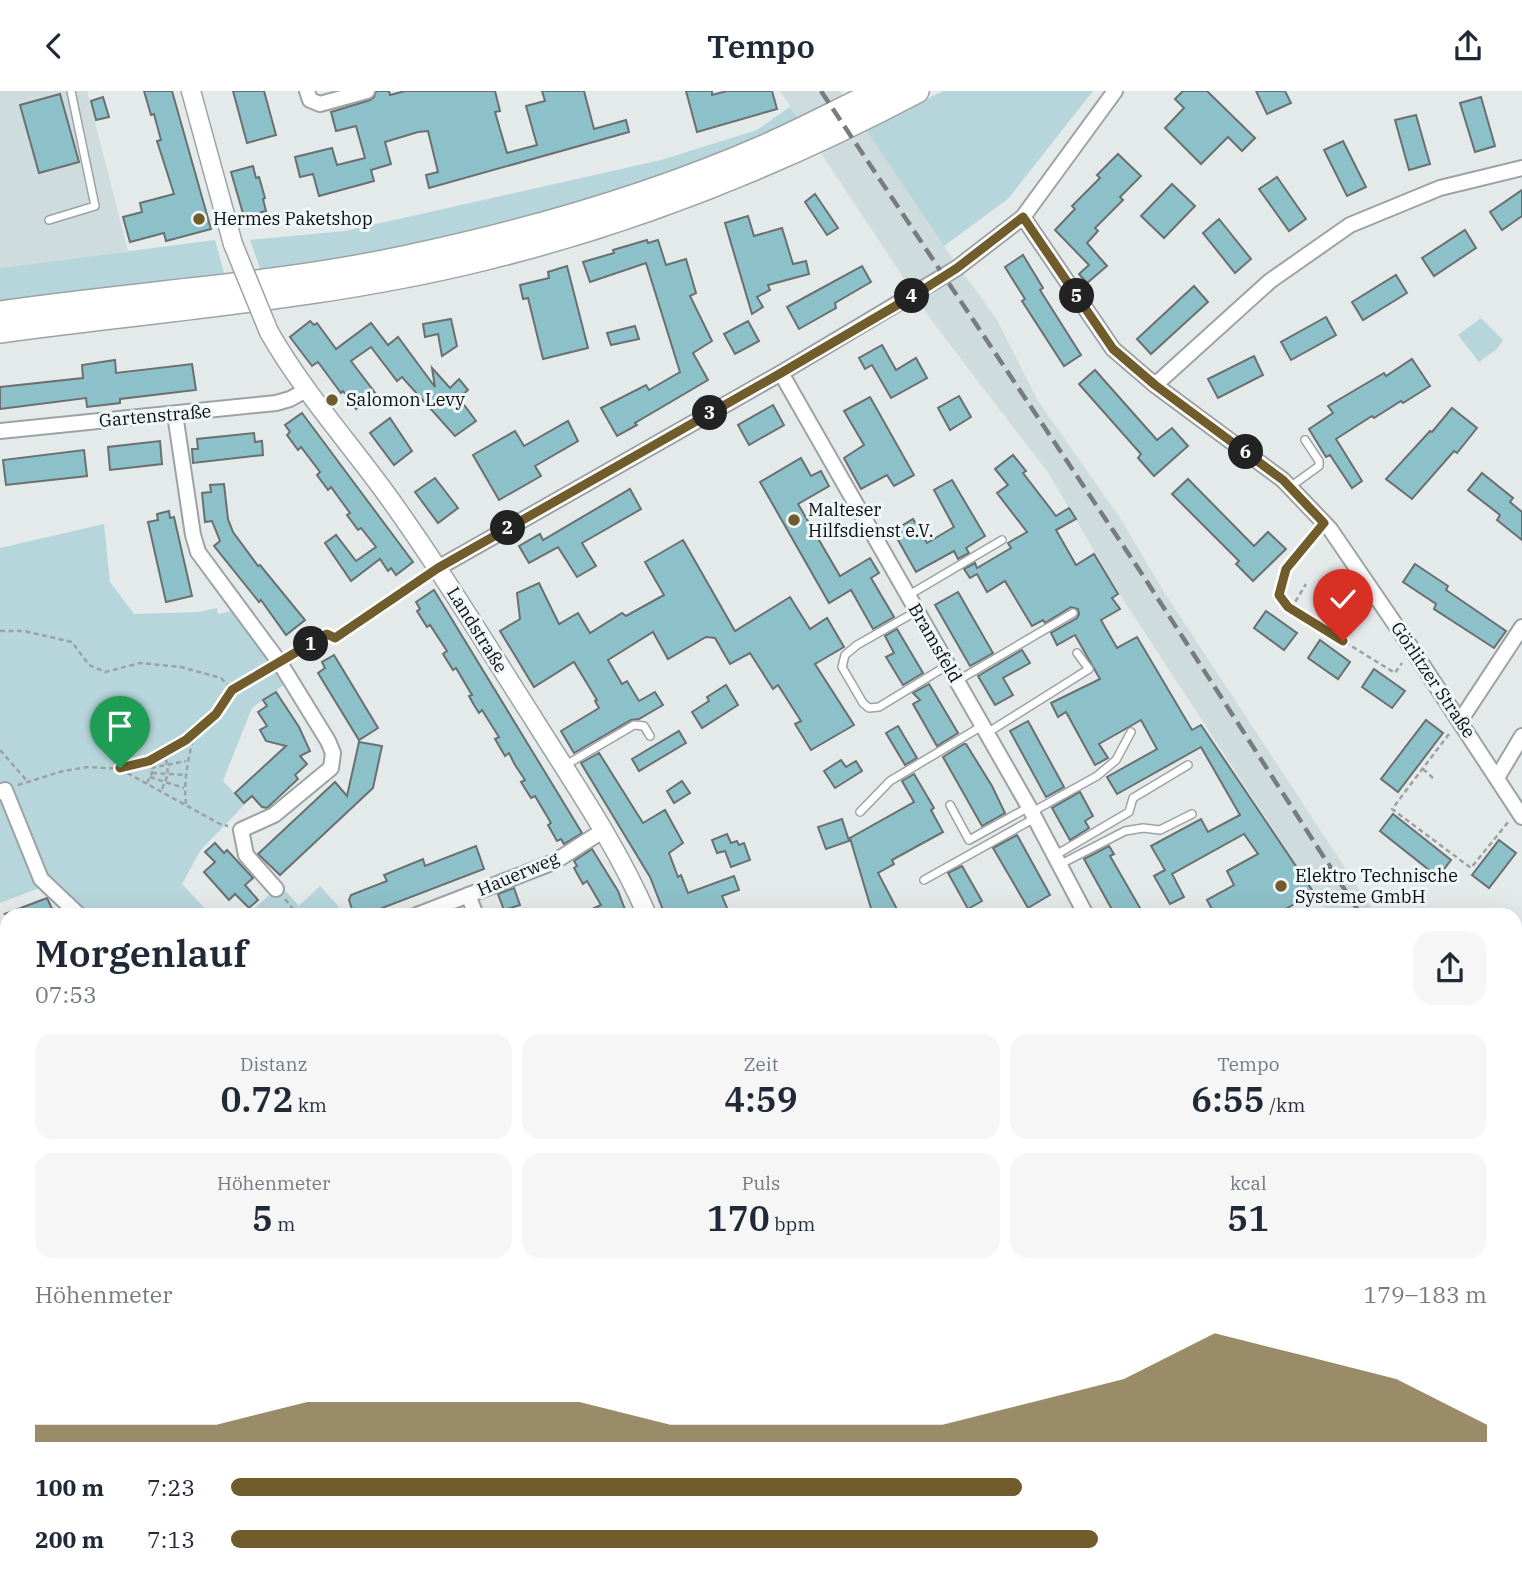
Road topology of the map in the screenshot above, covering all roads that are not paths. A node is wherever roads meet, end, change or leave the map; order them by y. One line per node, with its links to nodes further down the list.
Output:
1 (71, 91): 10 (lane)
2 (191, 91): 15 (street, Landstraße, bridge)
3 (307, 91): 4 (street)
4 (367, 91)
5 (880, 91): 11 (highway)
6 (916, 91): 12 (highway)
7 (1115, 91): 9 (street)
8 (1522, 168): 14 (street)
9 (1023, 217): 13 (street); 14 (street, Görlitzer Straße)
10 (49, 220)
11 (0, 313)
12 (0, 331)
13 (781, 373): 21 (street); 22 (street, Bramsfeld)
14 (1155, 385): 19 (street, Görlitzer Straße)
15 (308, 389): 16 (street, Gartenstraße); 21 (street, Landstraße)
16 (175, 414): 17 (street, Gartenstraße); 46 (street)
17 (0, 431)
18 (1305, 440): 19 (lane)
19 (1290, 487): 29 (street, Görlitzer Straße)
20 (1002, 540): 22 (lane)
21 (438, 568): 35 (street, Landstraße)
22 (908, 596): 23 (street, Bramsfeld)
23 (917, 611): 27 (street, Bramsfeld); 27 (lane)
24 (1073, 613): 28 (lane)
25 (1522, 627): 29 (street)
26 (1077, 653): 30 (lane)
27 (948, 666): 28 (street, Bramsfeld)
28 (957, 681): 30 (street, Bramsfeld)
29 (1460, 721): 36 (street, Görlitzer Straße)
30 (984, 730): 39 (lane); 40 (street, Bramsfeld)
31 (1131, 731): 40 (lane)
32 (650, 736): 35 (lane)
33 (1522, 736): 36 (street)
34 (1188, 765): 44 (lane)
35 (564, 766): 43 (street, Landstraße)
36 (1497, 778): 41 (street, Görlitzer Straße)
37 (0, 792): 48 (street)
38 (950, 804): 40 (lane)
39 (860, 812)
40 (1032, 813): 44 (street, Bramsfeld); 45 (lane)
41 (1520, 813)
42 (1192, 814): 44 (lane)
43 (604, 830): 47 (street, Hauerweg); 51 (street, Landstraße)
44 (1056, 861): 52 (street, Bramsfeld)
45 (924, 880)
46 (276, 889)
47 (468, 895): 49 (street, Hauerweg); 50 (street, Hauerweg)
48 (72, 908)
49 (435, 908)
50 (473, 908)
51 (644, 908)
52 (1082, 908)

